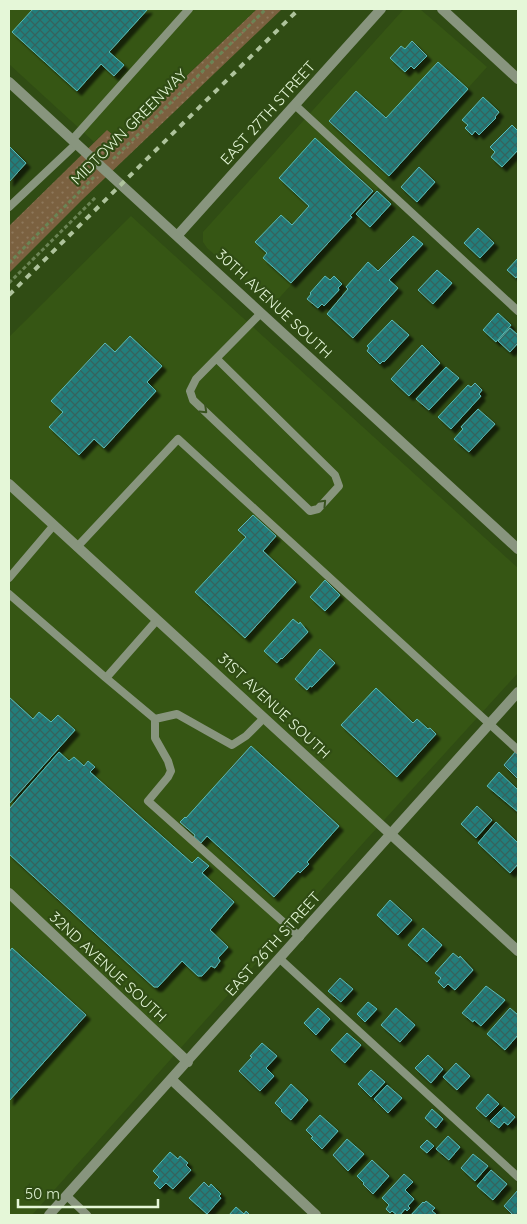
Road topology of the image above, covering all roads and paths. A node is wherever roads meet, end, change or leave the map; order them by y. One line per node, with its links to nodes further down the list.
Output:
1 (189, 9): 8 (lane)
2 (266, 9): 9 (path, MIDTOWN GREENWAY)
3 (381, 9): 7 (street, EAST 27TH STREET)
4 (442, 9): 5 (street)
5 (518, 79)
6 (9, 82): 8 (street, 30TH AVENUE SOUTH)
7 (295, 105): 12 (street, EAST 27TH STREET); 15 (lane)
8 (74, 142): 9 (street, 30TH AVENUE SOUTH); 11 (lane)
9 (104, 168): 12 (street, 30TH AVENUE SOUTH); 13 (path, MIDTOWN GREENWAY)
10 (96, 197): 14 (path)
11 (9, 207)
12 (177, 236): 16 (street, 30TH AVENUE SOUTH)
13 (9, 263)
14 (9, 283)
15 (518, 311)
16 (261, 313): 17 (lane); 21 (street, 30TH AVENUE SOUTH)
17 (217, 359): 17 (lane, one-way to 17)
18 (9, 484): 19 (street, 31ST AVENUE SOUTH)
19 (54, 526): 20 (street, 31ST AVENUE SOUTH); 22 (lane)
20 (78, 547): 24 (street, 31ST AVENUE SOUTH); 29 (lane)
21 (518, 549)
22 (9, 578)
23 (9, 594): 25 (lane)
24 (157, 620): 25 (lane); 27 (street, 31ST AVENUE SOUTH)
25 (106, 678): 28 (lane)
26 (518, 692): 29 (street, EAST 26TH STREET)
27 (264, 718): 28 (lane); 31 (street, 31ST AVENUE SOUTH)
28 (156, 719): 33 (lane)
29 (490, 724): 30 (lane); 31 (street, EAST 26TH STREET)
30 (518, 750)
31 (391, 834): 33 (street, EAST 26TH STREET); 34 (street, 31ST AVENUE SOUTH)
32 (9, 894): 36 (street, 32ND AVENUE SOUTH)
33 (300, 936): 35 (street, EAST 26TH STREET)
34 (518, 951)
35 (280, 959): 36 (street, EAST 26TH STREET); 38 (lane)
36 (188, 1062): 37 (street, EAST 26TH STREET)
37 (172, 1080): 39 (street, EAST 26TH STREET); 42 (street)
38 (518, 1177)
39 (66, 1196): 40 (street, EAST 26TH STREET); 41 (lane)
40 (49, 1215)
41 (87, 1215)
42 (316, 1215)

